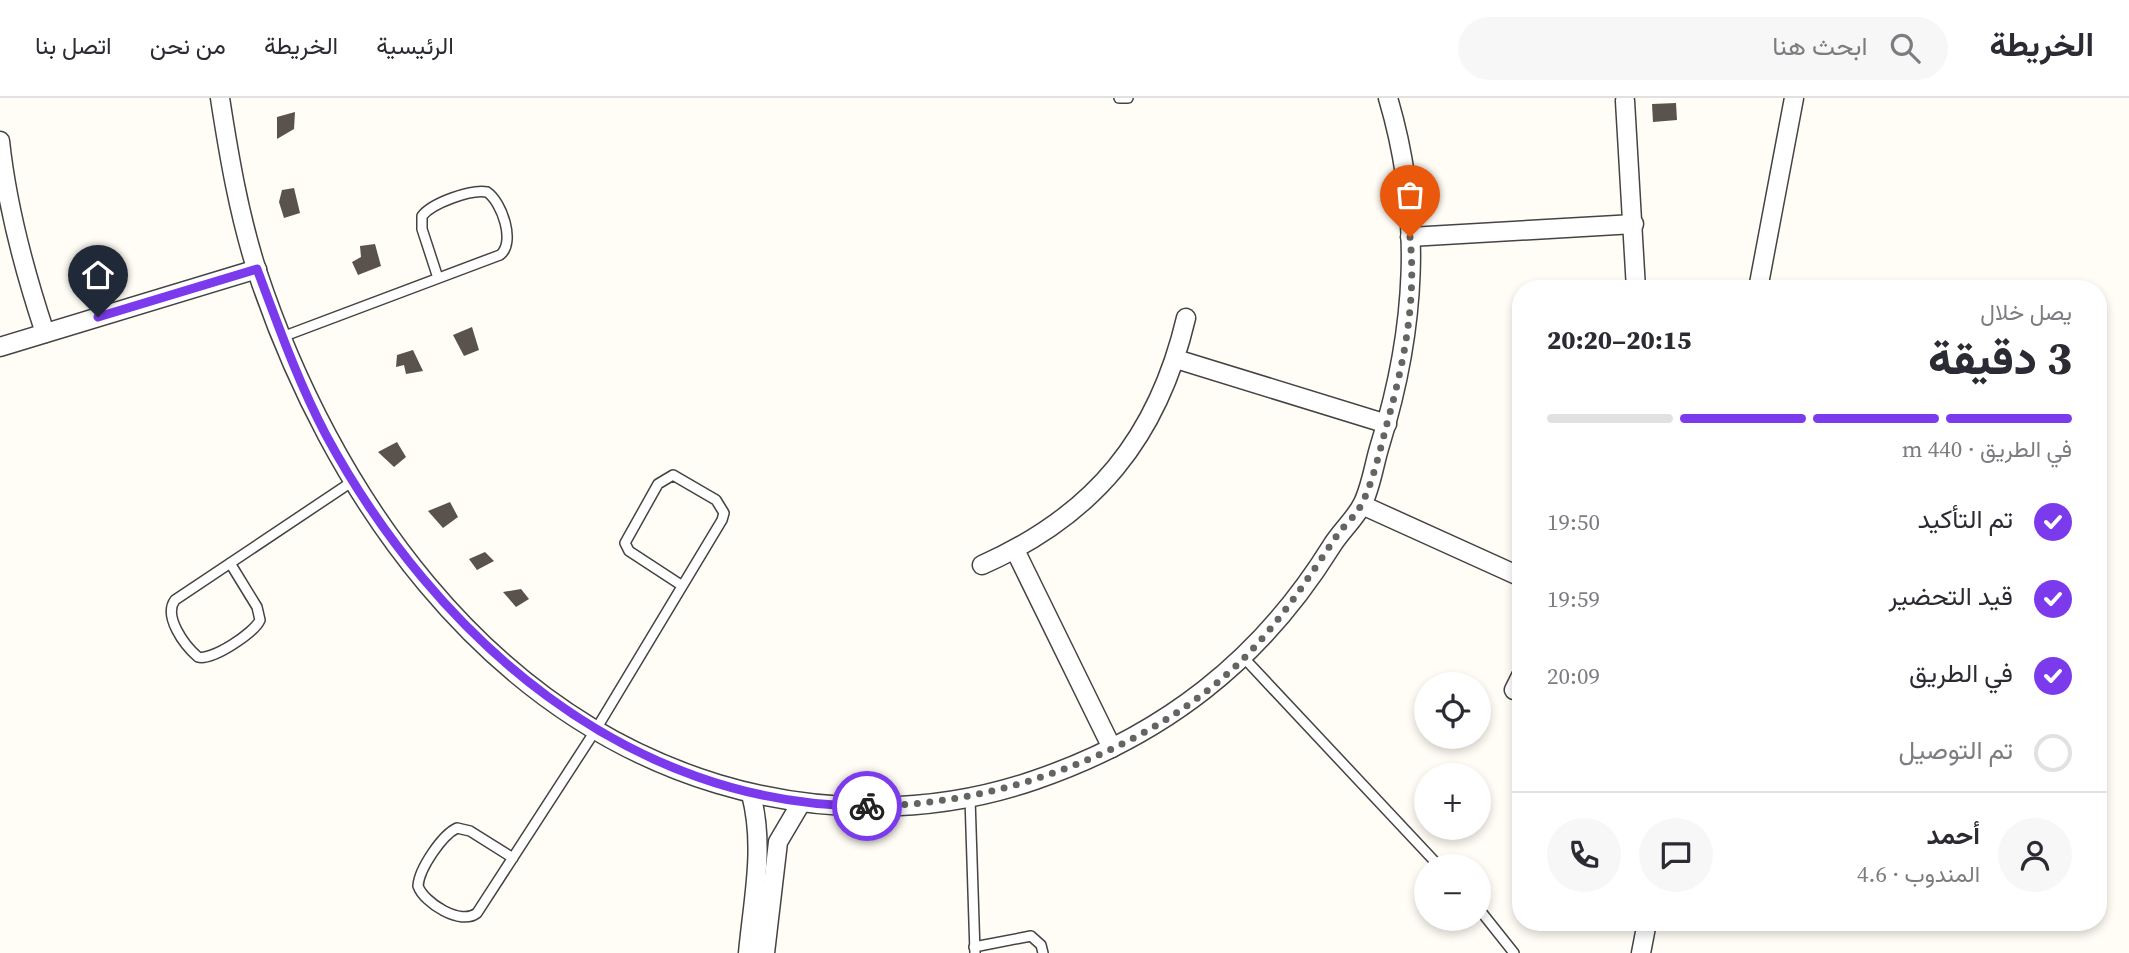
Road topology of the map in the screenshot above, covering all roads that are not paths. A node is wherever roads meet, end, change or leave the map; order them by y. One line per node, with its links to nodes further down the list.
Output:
1 (220, 98): 10 (street)
2 (1119, 98): 3 (lane)
3 (1128, 98)
4 (1388, 98): 9 (street)
5 (1794, 98): 13 (street)
6 (1625, 101): 8 (street)
7 (0, 141): 15 (street)
8 (1634, 224): 9 (street); 12 (street)
9 (1410, 237): 19 (street)
10 (257, 269): 15 (street); 16 (street)
11 (438, 278): 11 (lane); 16 (lane)
12 (1636, 280)
13 (1760, 280)
14 (1186, 318): 18 (street)
15 (45, 333): 17 (street)
16 (282, 337): 20 (street)
17 (0, 347)
18 (1176, 359): 19 (street); 22 (street)
19 (1387, 424): 21 (street)
20 (353, 481): 23 (lane); 28 (street)
21 (1362, 505): 25 (street); 27 (street)
22 (1015, 550): 24 (street); 29 (street)
23 (230, 563): 23 (lane)
24 (982, 565)
25 (1512, 573)
26 (681, 585): 26 (lane); 28 (lane)
27 (1244, 658): 29 (street); 33 (lane)
28 (595, 731): 30 (street); 34 (lane)
29 (1112, 748): 31 (street)
30 (751, 794): 32 (street); 35 (street)
31 (970, 798): 32 (street); 38 (lane)
32 (801, 803): 35 (street)
33 (1428, 854)
34 (513, 858): 34 (lane)
35 (763, 890): 39 (street); 40 (street)
36 (1491, 924): 42 (lane)
37 (1645, 931): 43 (street)
38 (974, 950): 41 (lane)
39 (748, 953)
40 (765, 953)
41 (1043, 953)
42 (1514, 953)
43 (1641, 953)

